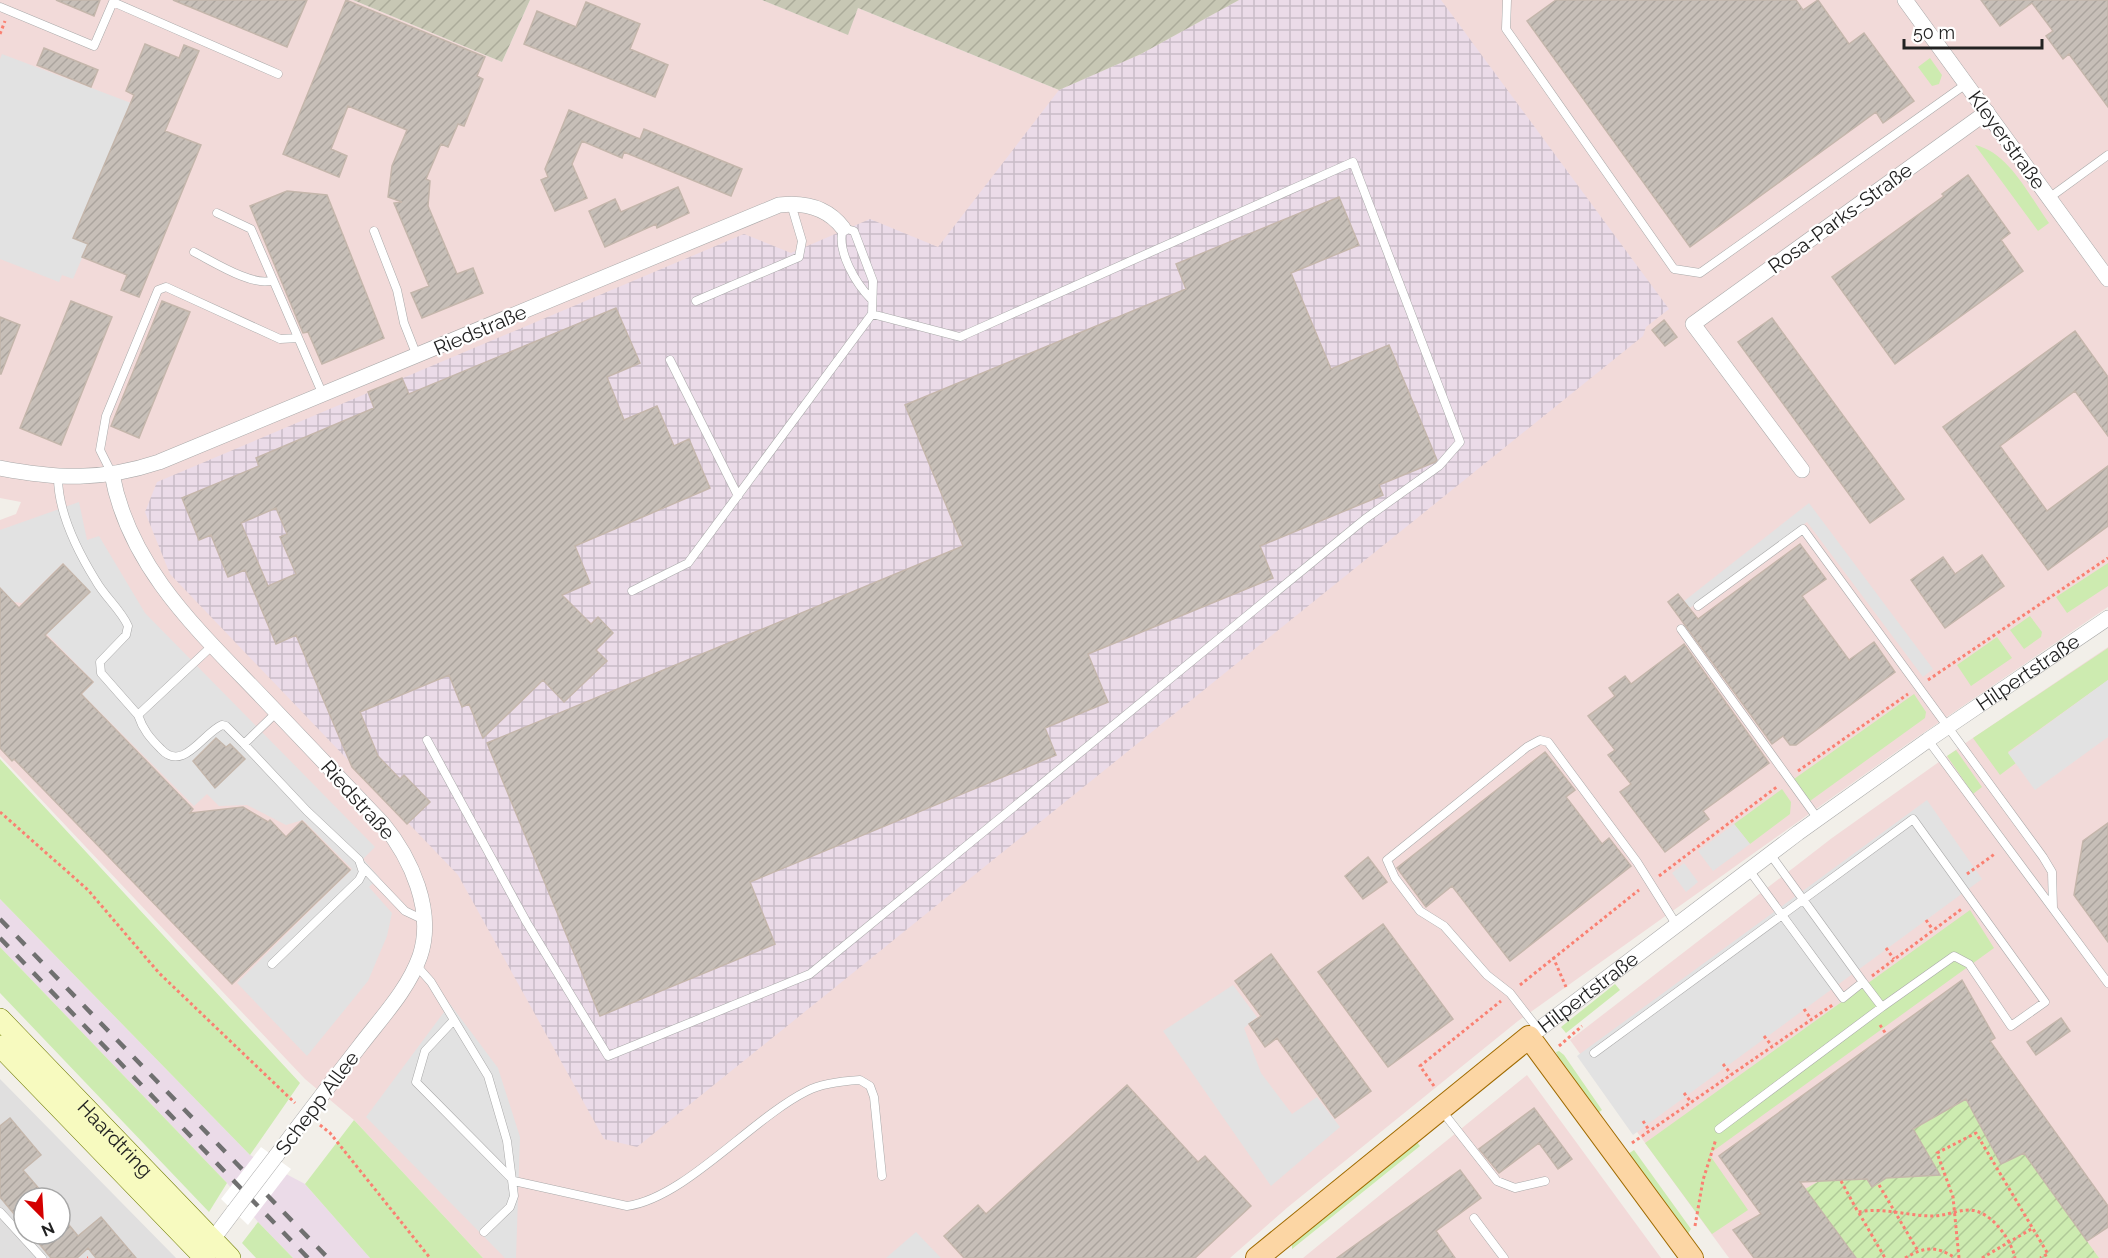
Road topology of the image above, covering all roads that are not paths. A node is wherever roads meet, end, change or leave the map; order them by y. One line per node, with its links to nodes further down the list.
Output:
1 (1507, 0): 5 (lane)
2 (1905, 0): 5 (street, Kleyerstraße)
3 (0, 7): 4 (lane)
4 (278, 74)
5 (1966, 84): 6 (street, Kleyerstraße)
6 (1987, 112): 8 (street, Kleyerstraße); 24 (street, Rosa-Parks-Straße)
7 (2108, 155): 8 (lane)
8 (2049, 198): 14 (street, Kleyerstraße)
9 (791, 204): 11 (street, Riedstraße); 17 (lane); 20 (street, Riedstraße)
10 (217, 213): 15 (lane)
11 (843, 228): 16 (lane); 16 (lane)
12 (374, 231): 20 (lane)
13 (194, 252): 15 (lane)
14 (2108, 279)
15 (273, 280): 19 (lane)
16 (872, 300): 18 (lane)
17 (696, 301)
18 (872, 314): 27 (lane); 36 (lane)
19 (298, 338): 22 (lane); 25 (lane)
20 (417, 356): 22 (street, Riedstraße)
21 (670, 360): 27 (lane)
22 (323, 395): 25 (street, Riedstraße)
23 (0, 468): 26 (street, Riedstraße)
24 (1802, 470)
25 (112, 474): 26 (street, Riedstraße); 32 (street, Riedstraße)
26 (58, 477): 34 (lane)
27 (738, 496): 28 (lane)
28 (632, 591)
29 (1698, 606): 35 (lane)
30 (2108, 618): 35 (street, Hilpertstraße)
31 (1681, 629): 39 (lane)
32 (213, 645): 33 (street, Riedstraße); 34 (lane)
33 (277, 712): 38 (lane); 46 (street, Riedstraße)
34 (138, 715): 38 (lane)
35 (1947, 727): 37 (street, Hilpertstraße); 44 (lane)
36 (427, 740)
37 (1928, 740): 39 (street, Hilpertstraße); 44 (lane)
38 (244, 744): 41 (lane)
39 (1818, 819): 40 (street, Hilpertstraße)
40 (1770, 854): 42 (street, Hilpertstraße); 43 (lane)
41 (363, 867): 46 (lane); 49 (lane)
42 (1749, 870): 45 (lane); 47 (street, Hilpertstraße)
43 (1804, 900): 45 (lane); 51 (lane); 53 (lane)
44 (2053, 908): 52 (lane)
45 (1783, 915): 51 (lane); 58 (lane)
46 (424, 920): 48 (street, Riedstraße)
47 (1676, 924): 56 (street, Hilpertstraße); 56 (lane)
48 (423, 941): 50 (street, Schepp Allee)
49 (272, 964)
50 (416, 965): 55 (lane); 67 (street, Schepp Allee, bridge)
51 (1863, 982): 53 (lane)
52 (2108, 983)
53 (1882, 1007): 60 (lane)
54 (0, 1019): 67 (main road, Haardtring)
55 (453, 1021): 62 (lane); 62 (lane)
56 (1534, 1033): 59 (main road, Hilpertstraße); 72 (main road)
57 (0, 1046): 67 (main road, Haardtring)
58 (1594, 1053)
59 (1437, 1097): 63 (lane); 70 (main road, Hilpertstraße)
60 (1719, 1129)
61 (882, 1176): 62 (lane)
62 (514, 1181): 66 (lane)
63 (1545, 1181)
64 (0, 1212): 68 (lane)
65 (1474, 1218): 71 (lane)
66 (484, 1232)
67 (204, 1253): 69 (main road, Haardtring)
68 (42, 1258)
69 (230, 1258)
70 (1257, 1258)
71 (1504, 1258)
72 (1692, 1258)

